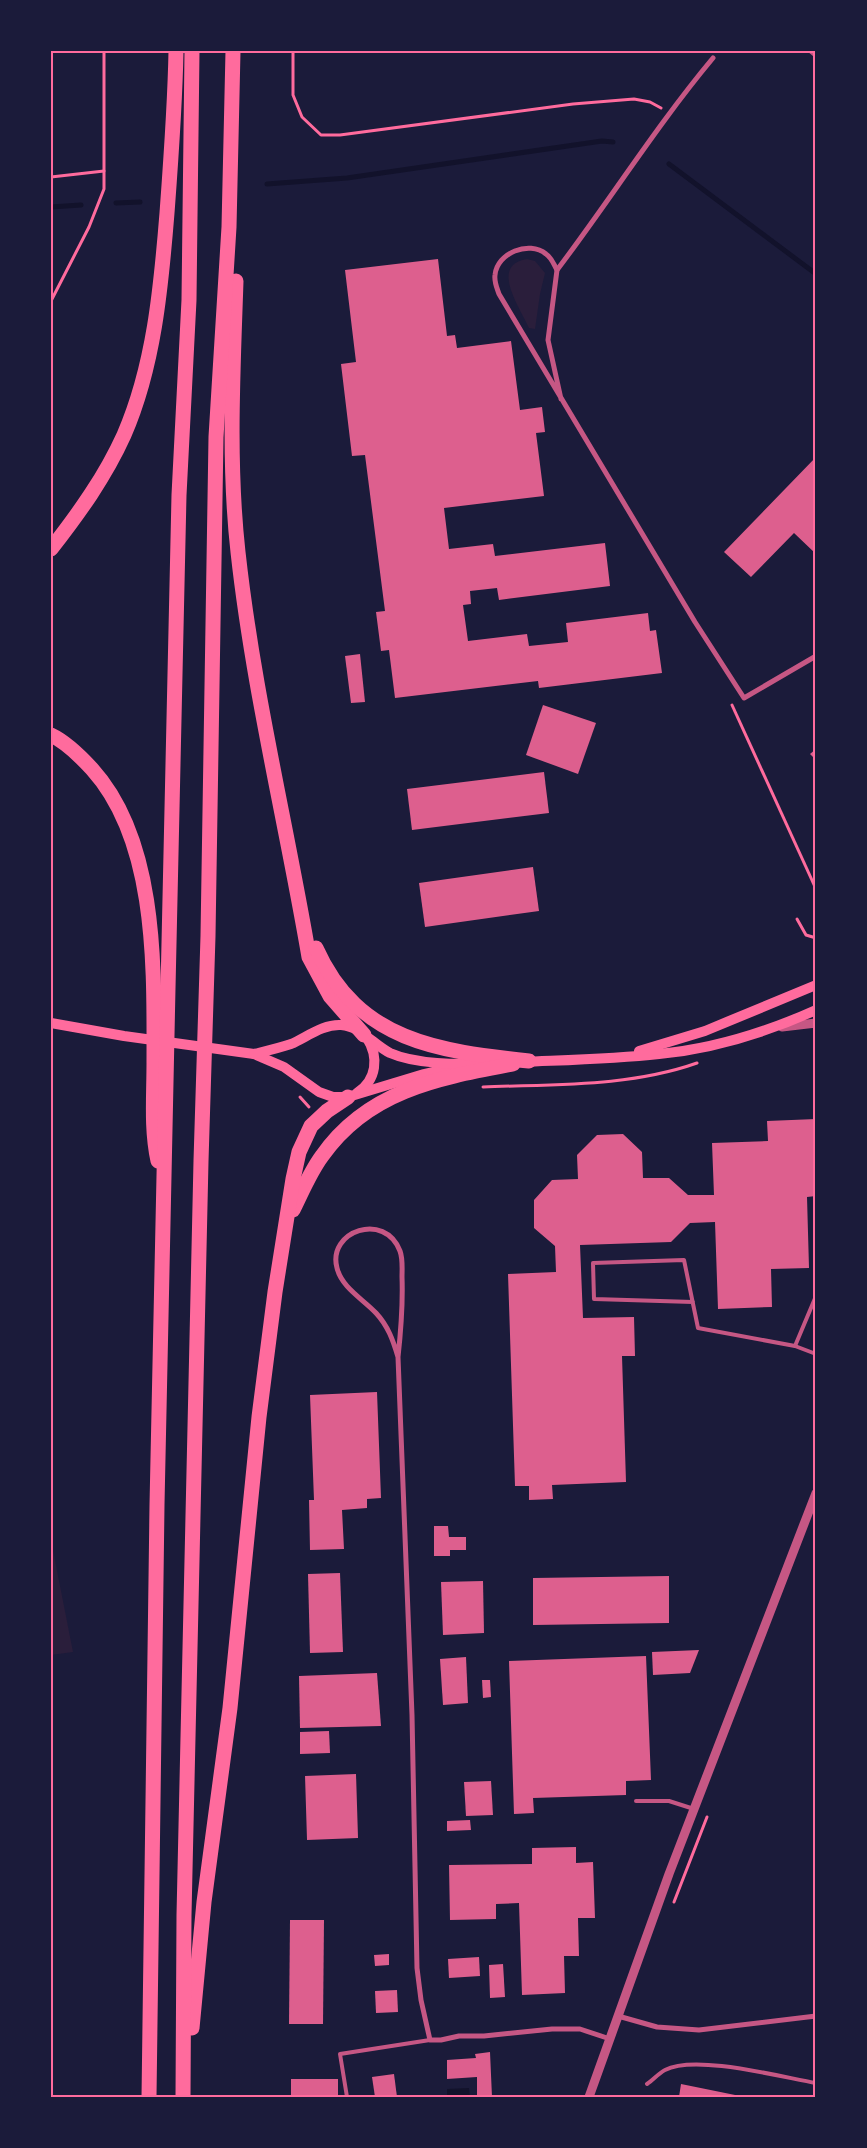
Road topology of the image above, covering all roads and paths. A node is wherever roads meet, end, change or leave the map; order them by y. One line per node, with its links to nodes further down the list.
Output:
1 (104, 51): 10 (path)
2 (176, 51): 16 (highway)
3 (192, 51): 39 (highway)
4 (233, 51): 12 (highway)
5 (293, 51): 9 (path)
6 (810, 51): 7 (lane)
7 (816, 56)
8 (713, 58): 9 (street)
9 (670, 113): 13 (street)
10 (104, 171): 11 (path); 14 (path)
11 (51, 177)
12 (229, 227): 21 (highway); 56 (highway)
13 (557, 270): 15 (street); 15 (street)
14 (51, 301)
15 (561, 399): 17 (street)
16 (51, 549)
17 (816, 656)
18 (732, 705): 20 (path)
19 (51, 735): 39 (highway)
20 (816, 889)
21 (298, 890): 29 (highway); 32 (highway)
22 (797, 919): 23 (path)
23 (816, 938)
24 (816, 985): 31 (main road)
25 (816, 1010): 28 (main road)
26 (51, 1023): 30 (main road)
27 (816, 1023): 28 (street)
28 (765, 1030): 31 (main road)
29 (365, 1036): 30 (main road); 34 (main road); 37 (main road)
30 (252, 1054): 37 (main road)
31 (622, 1057): 32 (main road)
32 (530, 1061): 34 (main road); 40 (highway)
33 (701, 1062): 35 (path)
34 (466, 1064): 37 (main road)
35 (476, 1088)
36 (294, 1090): 38 (path)
37 (350, 1096): 38 (highway)
38 (319, 1117): 40 (highway)
39 (164, 1187): 55 (highway)
40 (287, 1222): 56 (highway)
41 (816, 1296): 43 (lane)
42 (693, 1302): 42 (lane); 43 (lane)
43 (795, 1346): 44 (lane)
44 (816, 1354)
45 (398, 1357): 45 (street); 52 (street)
46 (816, 1493): 48 (street)
47 (636, 1801): 48 (lane)
48 (694, 1809): 49 (street)
49 (618, 2016): 50 (street); 51 (street)
50 (816, 2016)
51 (610, 2039): 52 (street); 58 (street)
52 (430, 2040): 57 (lane)
53 (816, 2083): 54 (lane)
54 (647, 2084)
55 (149, 2097)
56 (184, 2097)
57 (347, 2097)
58 (589, 2097)

